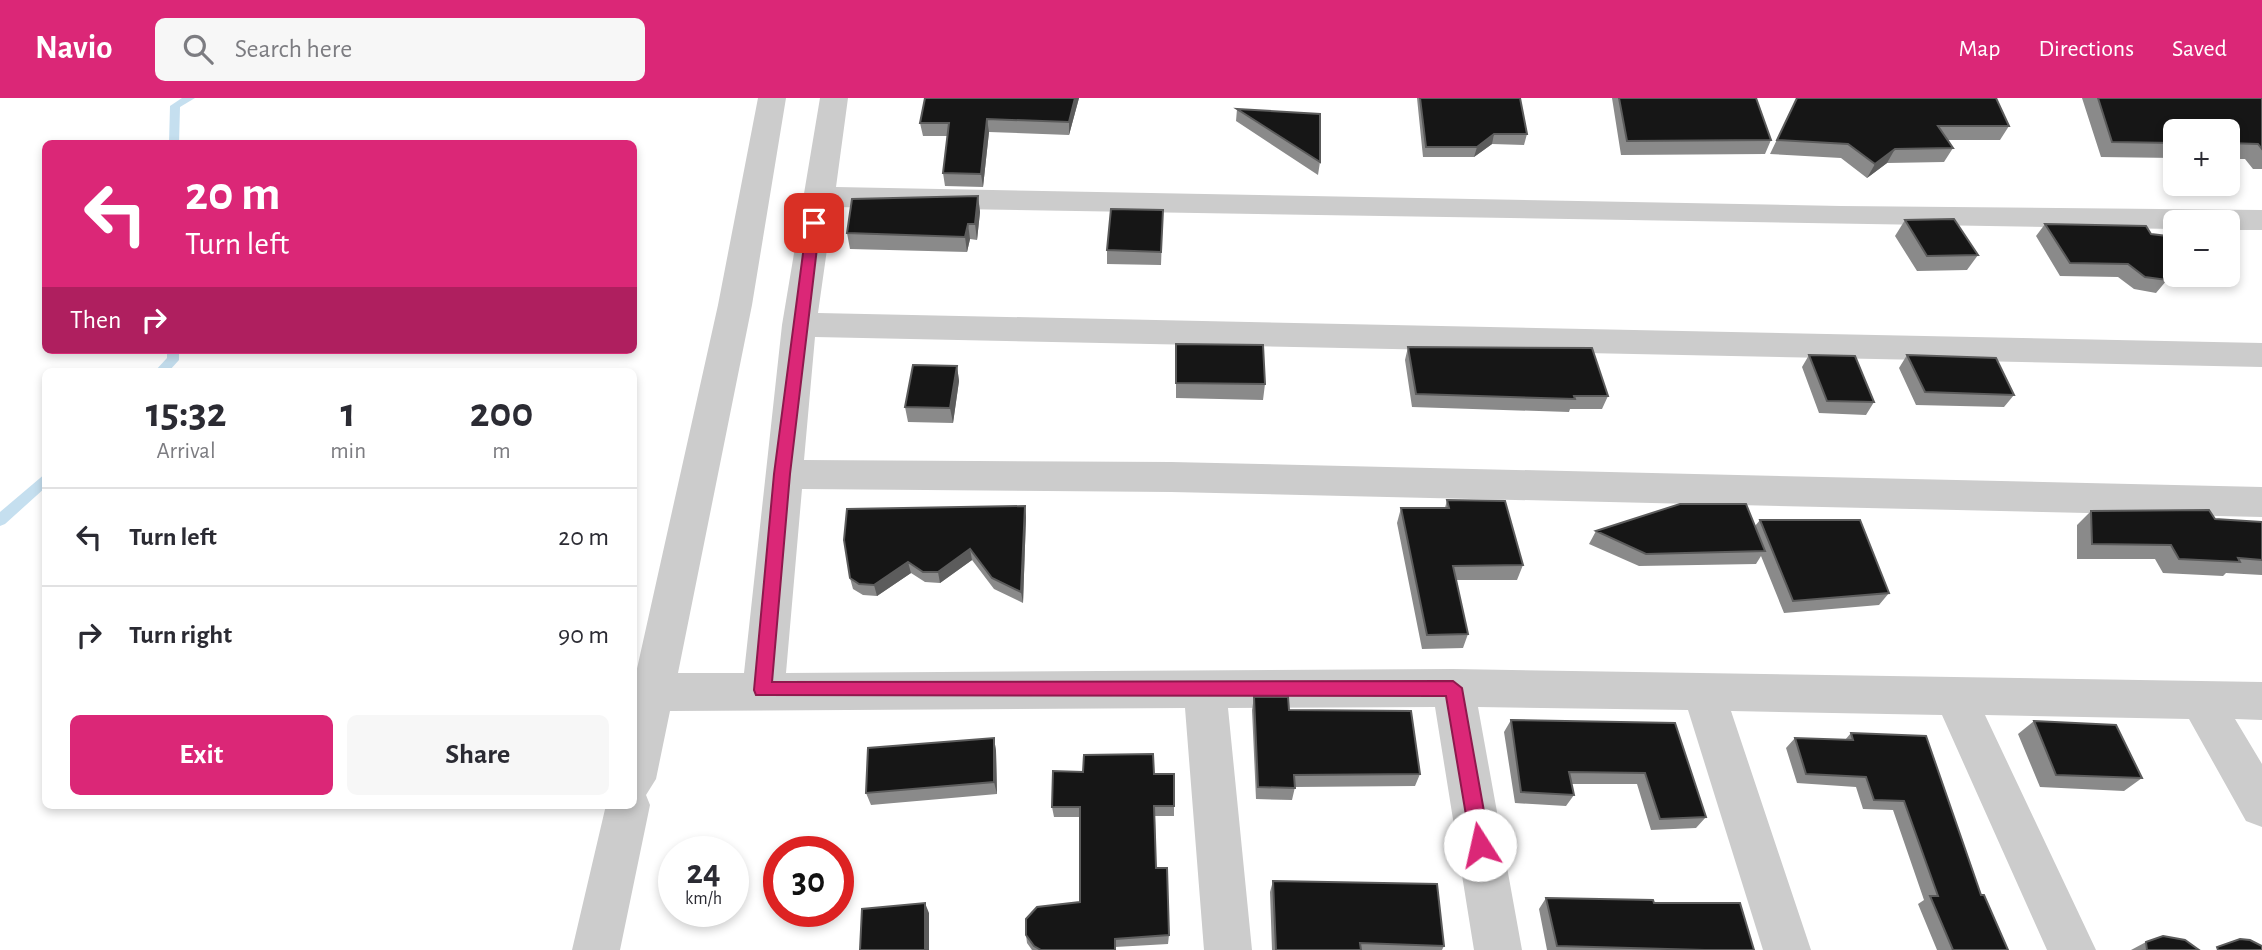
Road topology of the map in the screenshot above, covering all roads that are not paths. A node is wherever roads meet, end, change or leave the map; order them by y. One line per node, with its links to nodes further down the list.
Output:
1 (772, 98): 12 (street)
2 (834, 98): 3 (street)
3 (817, 197): 4 (street); 5 (street)
4 (2262, 220)
5 (799, 325): 6 (street); 7 (street)
6 (2262, 355)
7 (782, 474): 8 (street); 11 (street)
8 (2262, 502)
9 (1205, 688): 10 (street); 11 (street); 21 (street)
10 (1453, 688): 13 (street); 22 (street)
11 (763, 690): 12 (street)
12 (652, 692): 17 (street)
13 (1704, 693): 14 (street); 23 (street)
14 (1955, 697): 15 (street); 24 (street)
15 (2200, 699): 16 (street); 18 (street)
16 (2262, 701)
17 (637, 764)
18 (2262, 806)
19 (627, 809): 20 (street)
20 (596, 950)
21 (1228, 950)
22 (1498, 950)
23 (1787, 950)
24 (2072, 950)

